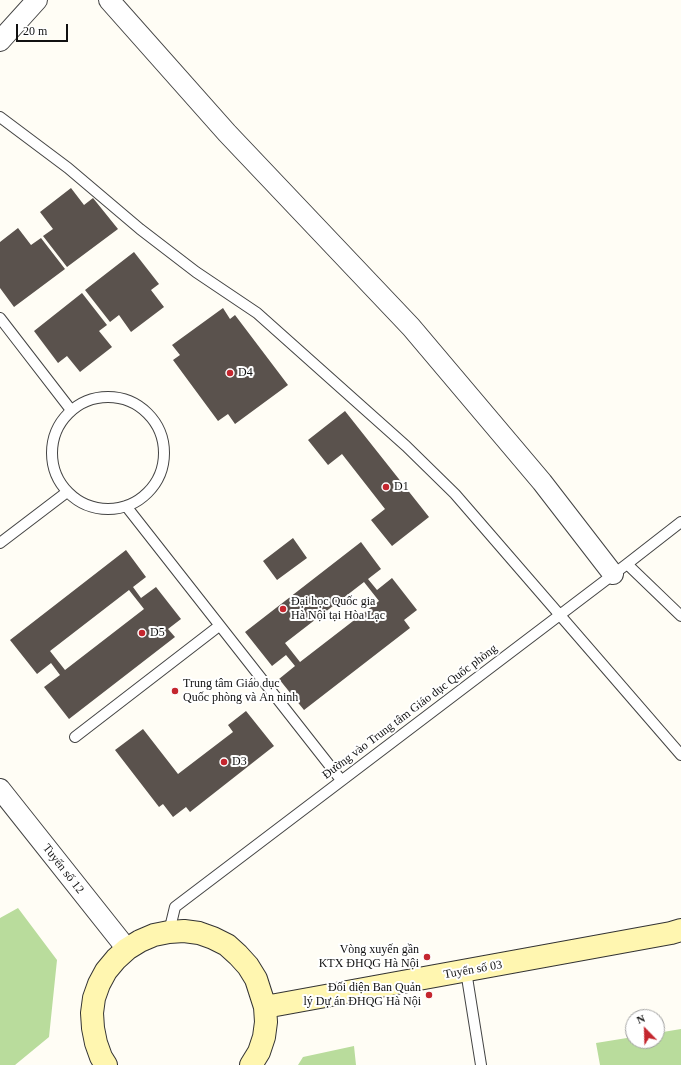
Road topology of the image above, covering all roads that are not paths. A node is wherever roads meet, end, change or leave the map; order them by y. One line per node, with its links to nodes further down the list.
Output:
1 (37, 0): 3 (street)
2 (109, 0): 11 (street)
3 (0, 41)
4 (0, 117): 12 (lane)
5 (0, 318): 6 (lane)
6 (71, 410): 7 (lane); 8 (lane)
7 (67, 492): 8 (lane); 10 (lane)
8 (126, 506): 14 (lane)
9 (681, 522): 11 (lane, Đường vào Trung tâm Giáo dục Quốc phòng)
10 (0, 543)
11 (620, 569): 12 (lane, Đường vào Trung tâm Giáo dục Quốc phòng); 13 (lane)
12 (559, 615): 16 (lane); 17 (lane, Đường vào Trung tâm Giáo dục Quốc phòng)
13 (681, 616)
14 (219, 626): 15 (lane); 17 (lane)
15 (76, 737)
16 (681, 755)
17 (341, 780): 20 (lane, Đường vào Trung tâm Giáo dục Quốc phòng)
18 (0, 789): 21 (street, Tuyến số 12)
19 (681, 930): 22 (street, Tuyến số 03)
20 (169, 932): 21 (street); 23 (street)
21 (127, 949): 24 (street)
22 (466, 971): 23 (street, Tuyến số 03); 26 (lane)
23 (265, 1007): 25 (street)
24 (106, 1065)
25 (251, 1065)
26 (481, 1065)

